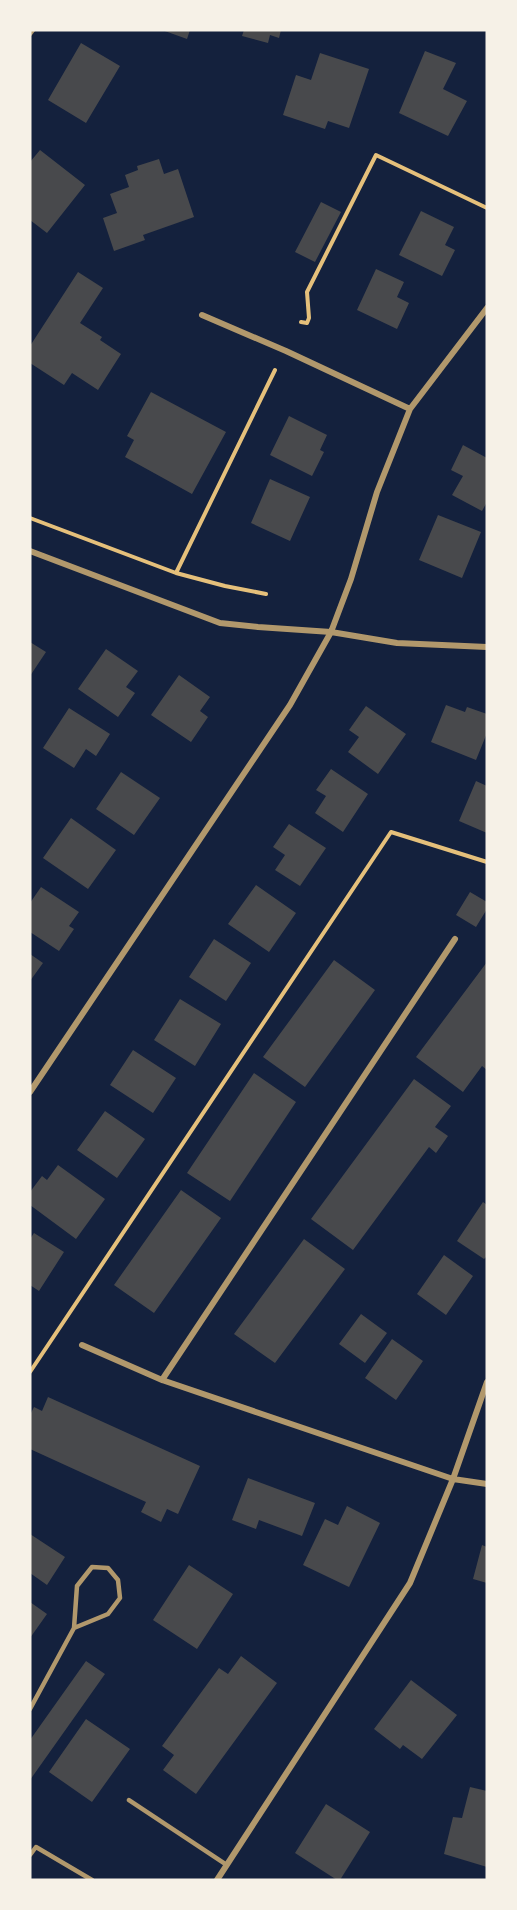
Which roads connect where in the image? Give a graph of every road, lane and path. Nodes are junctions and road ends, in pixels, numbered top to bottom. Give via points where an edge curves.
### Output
1 (33, 30) edge
2 (30, 34) edge
3 (487, 208) edge
4 (487, 308) edge
5 (202, 315) dead end
6 (301, 322) dead end
7 (275, 370) dead end
8 (410, 409) junction
9 (30, 518) edge
10 (30, 551) edge
11 (176, 573) junction
12 (266, 594) dead end
13 (331, 632) junction
14 (487, 647) edge
15 (487, 862) edge
16 (455, 939) dead end
17 (30, 1092) edge
18 (82, 1345) dead end
19 (30, 1372) edge
20 (162, 1380) junction
21 (487, 1382) edge
22 (453, 1479) junction
23 (487, 1484) edge
24 (74, 1628) junction
25 (30, 1709) edge
26 (129, 1800) dead end
27 (30, 1855) edge
28 (227, 1865) junction
29 (92, 1880) edge
30 (217, 1880) edge

1 - 2 lane
3 - 6 path via 376,154 308,292 307,323
4 - 8 street
5 - 8 street
7 - 11 path
8 - 13 street via 377,492
9 - 11 path
10 - 13 street via 220,623
11 - 12 path
13 - 14 street via 397,643
13 - 17 street via 290,705
15 - 19 path via 391,832
16 - 20 street
18 - 20 street
20 - 22 street
21 - 22 street
22 - 23 street
22 - 28 street via 410,1583
24 - 24 lane via 77,1586 93,1567 108,1568 118,1580 120,1598 108,1614
24 - 25 lane
26 - 28 lane
27 - 29 lane via 36,1847
28 - 30 street

